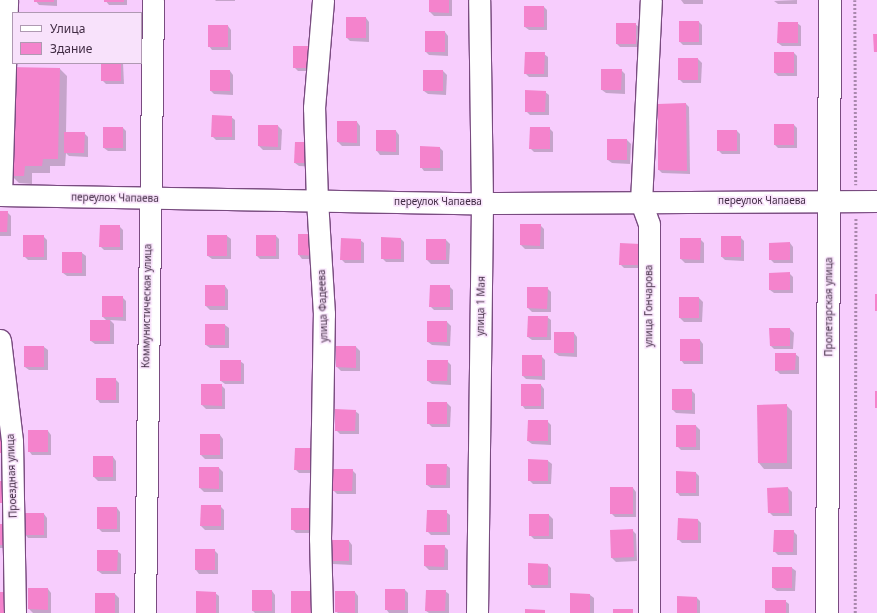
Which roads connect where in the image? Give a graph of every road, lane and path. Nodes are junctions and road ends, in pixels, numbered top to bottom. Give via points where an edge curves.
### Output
1 (7, 0) edge
2 (153, 0) edge
3 (323, 0) edge
4 (478, 0) edge
5 (651, 0) edge
6 (830, 0) edge
7 (855, 0) edge
8 (1, 195) edge
9 (148, 199) junction
10 (856, 200) junction
11 (317, 201) junction
12 (830, 201) junction
13 (877, 201) edge
14 (641, 202) junction
15 (482, 203) junction
16 (0, 340) edge
17 (15, 613) edge
18 (145, 613) edge
19 (322, 613) edge
20 (477, 613) edge
21 (649, 613) edge
22 (827, 613) edge
23 (854, 613) edge

1 - 8 street
2 - 9 street, Коммунистическая улица
3 - 11 street, улица Фадеева via 314,108
4 - 15 street, улица 1 Мая
5 - 14 street, улица Гончарова
6 - 12 main road, Пролетарская улица
7 - 10 path
8 - 9 street, переулок Чапаева
9 - 11 street, переулок Чапаева
9 - 18 street, Коммунистическая улица
10 - 12 street, переулок Чапаева
10 - 13 street, переулок Чапаева
10 - 23 path
11 - 15 street, переулок Чапаева
11 - 19 street, улица Фадеева via 324,314 320,539
12 - 14 street, переулок Чапаева
12 - 22 main road, Пролетарская улица
14 - 15 street, переулок Чапаева
14 - 21 street, улица Гончарова via 649,224
15 - 20 street, улица 1 Мая
16 - 17 street, Проездная улица via 12,441

